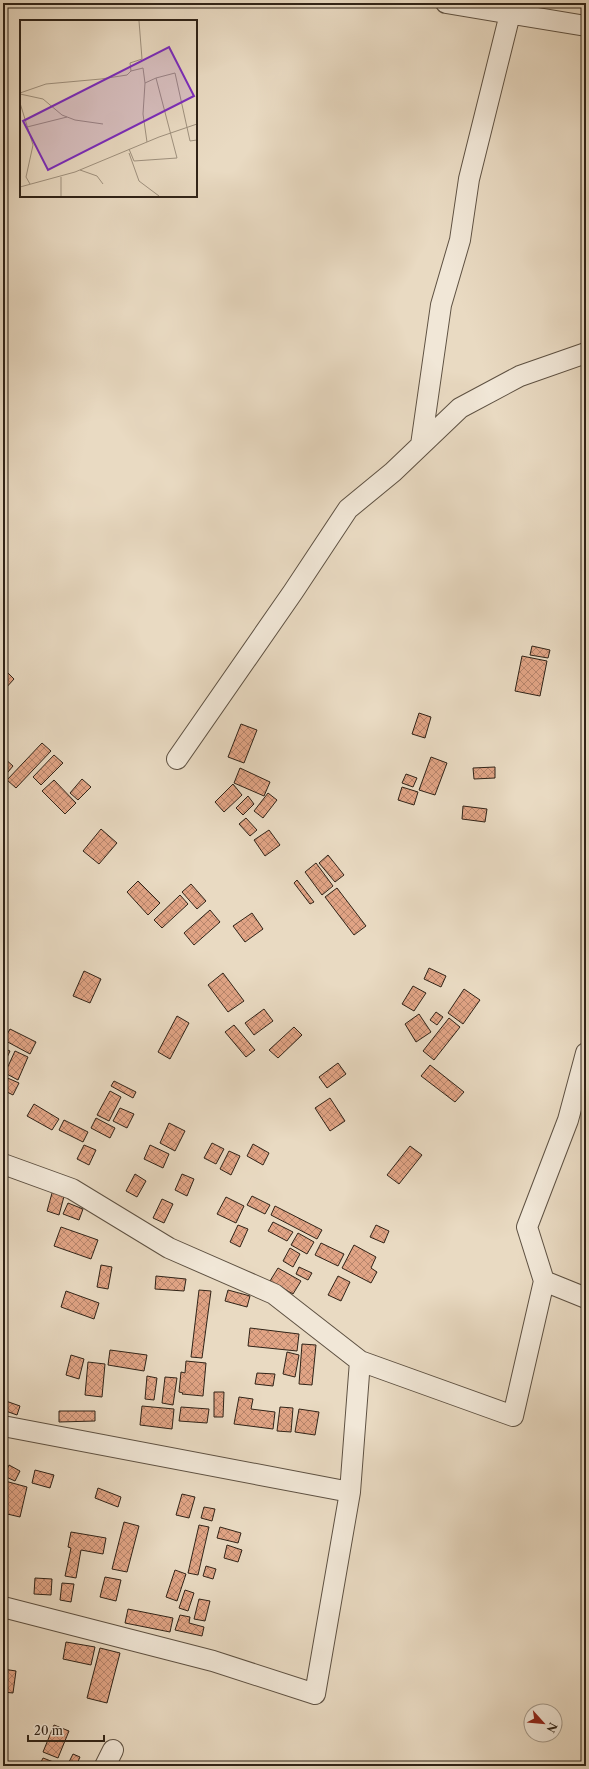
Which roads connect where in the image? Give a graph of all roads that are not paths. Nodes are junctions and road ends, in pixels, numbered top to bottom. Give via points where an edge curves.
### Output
1 (446, 3) edge
2 (510, 14) junction
3 (586, 26) edge
4 (586, 353) edge
5 (421, 445) junction
6 (177, 759) dead end
7 (586, 1053) edge
8 (3, 1164) edge
9 (544, 1281) junction
10 (586, 1298) edge
11 (360, 1361) junction
12 (3, 1426) edge
13 (350, 1492) junction
14 (3, 1607) edge

1 - 2 street
2 - 3 street
2 - 5 street via 469,179 460,240 441,305
4 - 5 street via 520,376 460,408
5 - 6 street via 348,509
7 - 9 street via 568,1120 526,1227
8 - 11 street via 72,1189 169,1248 274,1294
9 - 10 street
9 - 11 street via 513,1416
11 - 13 street
12 - 13 street
13 - 14 street via 316,1694 213,1661

